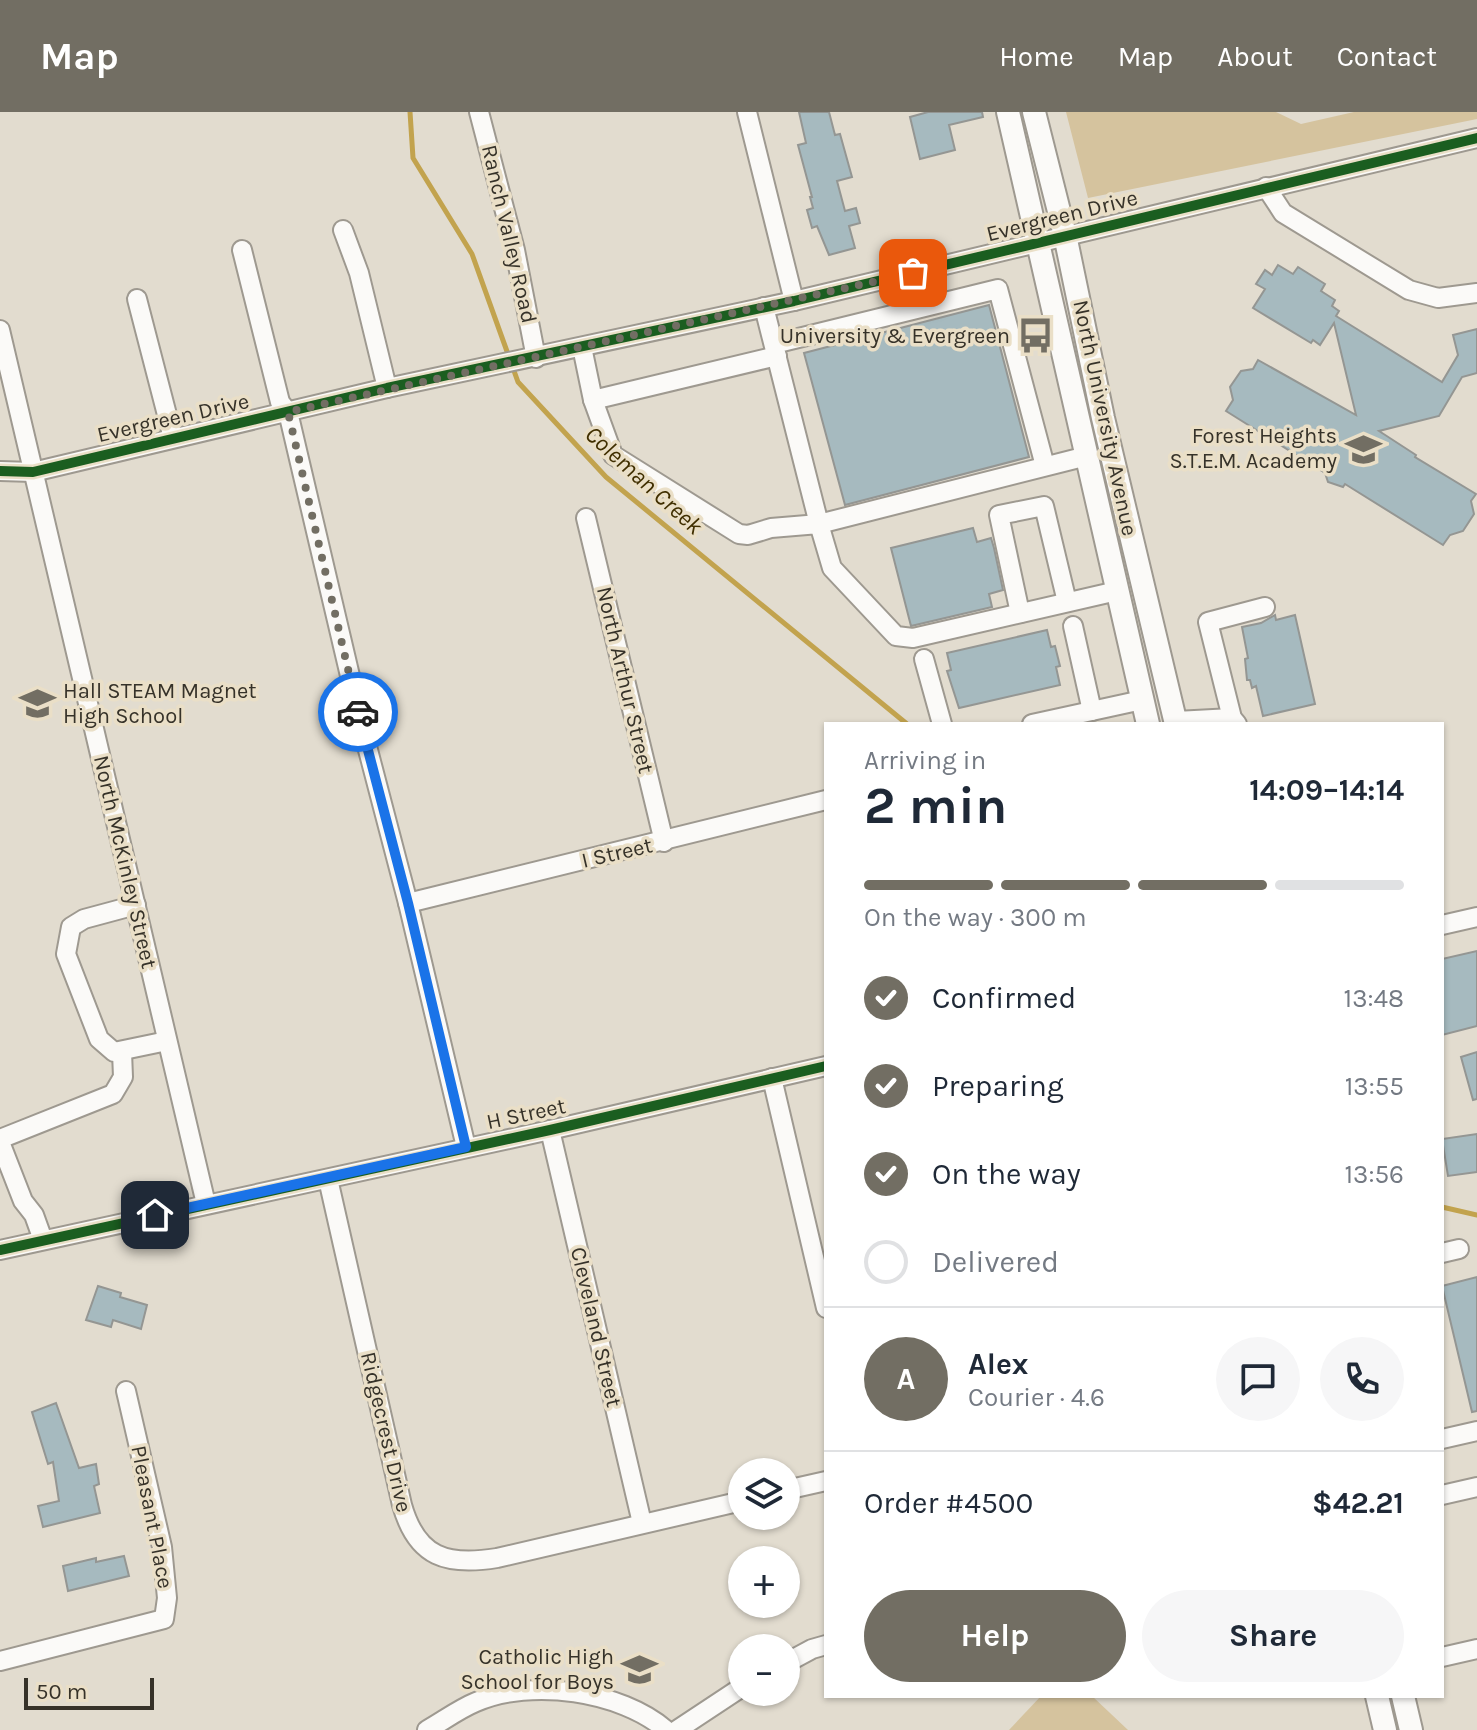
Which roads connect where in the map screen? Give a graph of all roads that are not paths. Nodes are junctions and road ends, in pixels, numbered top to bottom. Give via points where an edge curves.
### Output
1 (479, 112) edge
2 (747, 112) edge
3 (1008, 112) edge
4 (1034, 112) edge
5 (1477, 138) edge
6 (1266, 187) junction
7 (343, 230) dead end
8 (1065, 235) junction
9 (1038, 243) junction
10 (242, 250) dead end
11 (1477, 293) edge
12 (137, 299) dead end
13 (794, 301) junction
14 (764, 307) junction
15 (0, 330) edge
16 (582, 347) junction
17 (775, 350) junction
18 (520, 361) junction
19 (387, 388) junction
20 (593, 400) junction
21 (288, 412) junction
22 (173, 438) junction
23 (1087, 456) junction
24 (1045, 466) junction
25 (0, 471) edge
26 (33, 472) junction
27 (586, 518) dead end
28 (819, 524) junction
29 (1117, 591) junction
30 (1067, 602) junction
31 (1265, 607) dead end
32 (1020, 613) junction
33 (1073, 626) dead end
34 (924, 659) dead end
35 (1142, 700) junction
36 (1092, 711) junction
37 (1234, 721) edge
38 (941, 722) edge
39 (1041, 722) edge
40 (1148, 722) edge
41 (1176, 722) edge
42 (1205, 722) edge
43 (824, 801) edge
44 (664, 842) junction
45 (408, 903) junction
46 (136, 905) junction
47 (1477, 917) edge
48 (1444, 925) edge
49 (167, 1041) junction
50 (122, 1052) junction
51 (824, 1066) edge
52 (772, 1078) junction
53 (550, 1130) junction
54 (0, 1140) edge
55 (466, 1147) junction
56 (328, 1179) junction
57 (206, 1204) junction
58 (43, 1240) junction
59 (0, 1250) edge
60 (824, 1299) edge
61 (126, 1391) dead end
62 (1477, 1431) edge
63 (1444, 1439) edge
64 (824, 1481) edge
65 (800, 1487) edge
66 (1477, 1487) edge
67 (1444, 1495) edge
68 (728, 1504) edge
69 (642, 1523) junction
70 (824, 1646) edge
71 (1477, 1649) edge
72 (800, 1655) edge
73 (1444, 1657) edge
74 (0, 1661) edge
75 (728, 1696) edge
76 (1377, 1698) edge
77 (1403, 1698) edge
78 (427, 1730) edge
79 (666, 1730) edge
80 (677, 1730) edge
81 (1385, 1730) edge
82 (1411, 1730) edge

1 - 18 street, Ranch Valley Road via 515,250
2 - 13 street
3 - 9 main road, North University Avenue
4 - 8 main road, North University Avenue
5 - 6 street, Evergreen Drive
6 - 8 street, Evergreen Drive
6 - 11 street via 1283,213 1409,290 1438,298
7 - 19 street
8 - 9 street, Evergreen Drive
8 - 41 main road, North University Avenue
9 - 13 street, Evergreen Drive
9 - 23 main road, North University Avenue
10 - 21 street via 280,402
12 - 22 street
13 - 14 street, Evergreen Drive
14 - 16 street, Evergreen Drive
14 - 17 street
15 - 26 street, North McKinley Street
16 - 18 street, Evergreen Drive
16 - 20 street
17 - 20 street
17 - 24 street via 998,289
17 - 28 street
18 - 19 street, Evergreen Drive
19 - 21 street, Evergreen Drive
20 - 28 street via 613,455 739,534
21 - 22 street, Evergreen Drive
21 - 45 street
22 - 26 street, Evergreen Drive
23 - 24 street
23 - 29 main road, North University Avenue
24 - 28 street
25 - 26 street, Evergreen Drive
26 - 46 street, North McKinley Street
27 - 44 street, North Arthur Street
28 - 32 street via 832,568 896,636 913,638
29 - 30 street
29 - 35 main road, North University Avenue
30 - 32 street
30 - 32 street via 1044,506 999,515
31 - 37 street via 1208,622
33 - 36 street
34 - 38 street
35 - 36 street
35 - 40 main road, North University Avenue
36 - 39 street
37 - 42 street
43 - 44 street, I Street
44 - 45 street, I Street
45 - 55 street
46 - 49 street, North McKinley Street
46 - 50 street via 84,919 71,927 67,941 66,954 99,1039
47 - 48 street
49 - 50 street
49 - 57 street, North McKinley Street
50 - 54 street via 123,1077 113,1094
51 - 52 street, H Street
52 - 53 street, H Street
52 - 60 street
53 - 55 street, H Street
53 - 69 street, Cleveland Street
54 - 58 street
55 - 56 street, H Street
56 - 57 street, H Street
56 - 69 street, Ridgecrest Drive via 402,1505 421,1544 446,1560 476,1562
57 - 58 street, H Street
58 - 59 street, H Street
61 - 74 street, Pleasant Place via 162,1547 164,1619
62 - 63 street
64 - 65 street
66 - 67 street
68 - 69 street, Ridgecrest Drive
70 - 72 street
71 - 73 street
75 - 80 street
76 - 81 main road
77 - 82 main road
78 - 79 street via 477,1701 528,1689 605,1697

